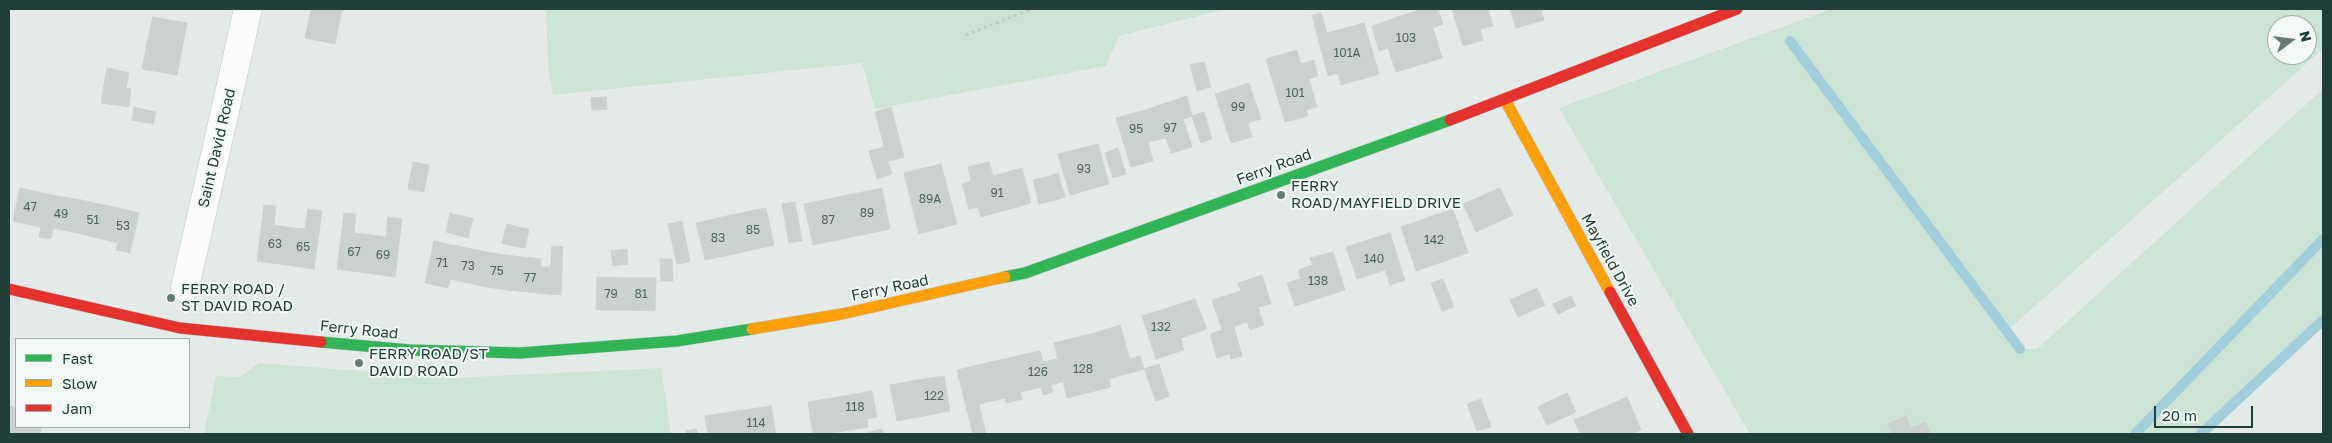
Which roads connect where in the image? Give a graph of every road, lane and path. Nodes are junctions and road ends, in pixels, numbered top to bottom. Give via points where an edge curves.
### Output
1 (248, 9) edge
2 (1032, 9) edge
3 (1737, 9) edge
4 (966, 35) dead end
5 (1505, 100) junction
6 (185, 288) dead end
7 (9, 289) edge
8 (1688, 434) edge

1 - 6 street, Saint David Road
2 - 4 path
3 - 5 street, Ferry Road
5 - 7 street, Ferry Road via 1025,273 842,314 677,341 520,354 410,350 180,328
5 - 8 street, Mayfield Drive

